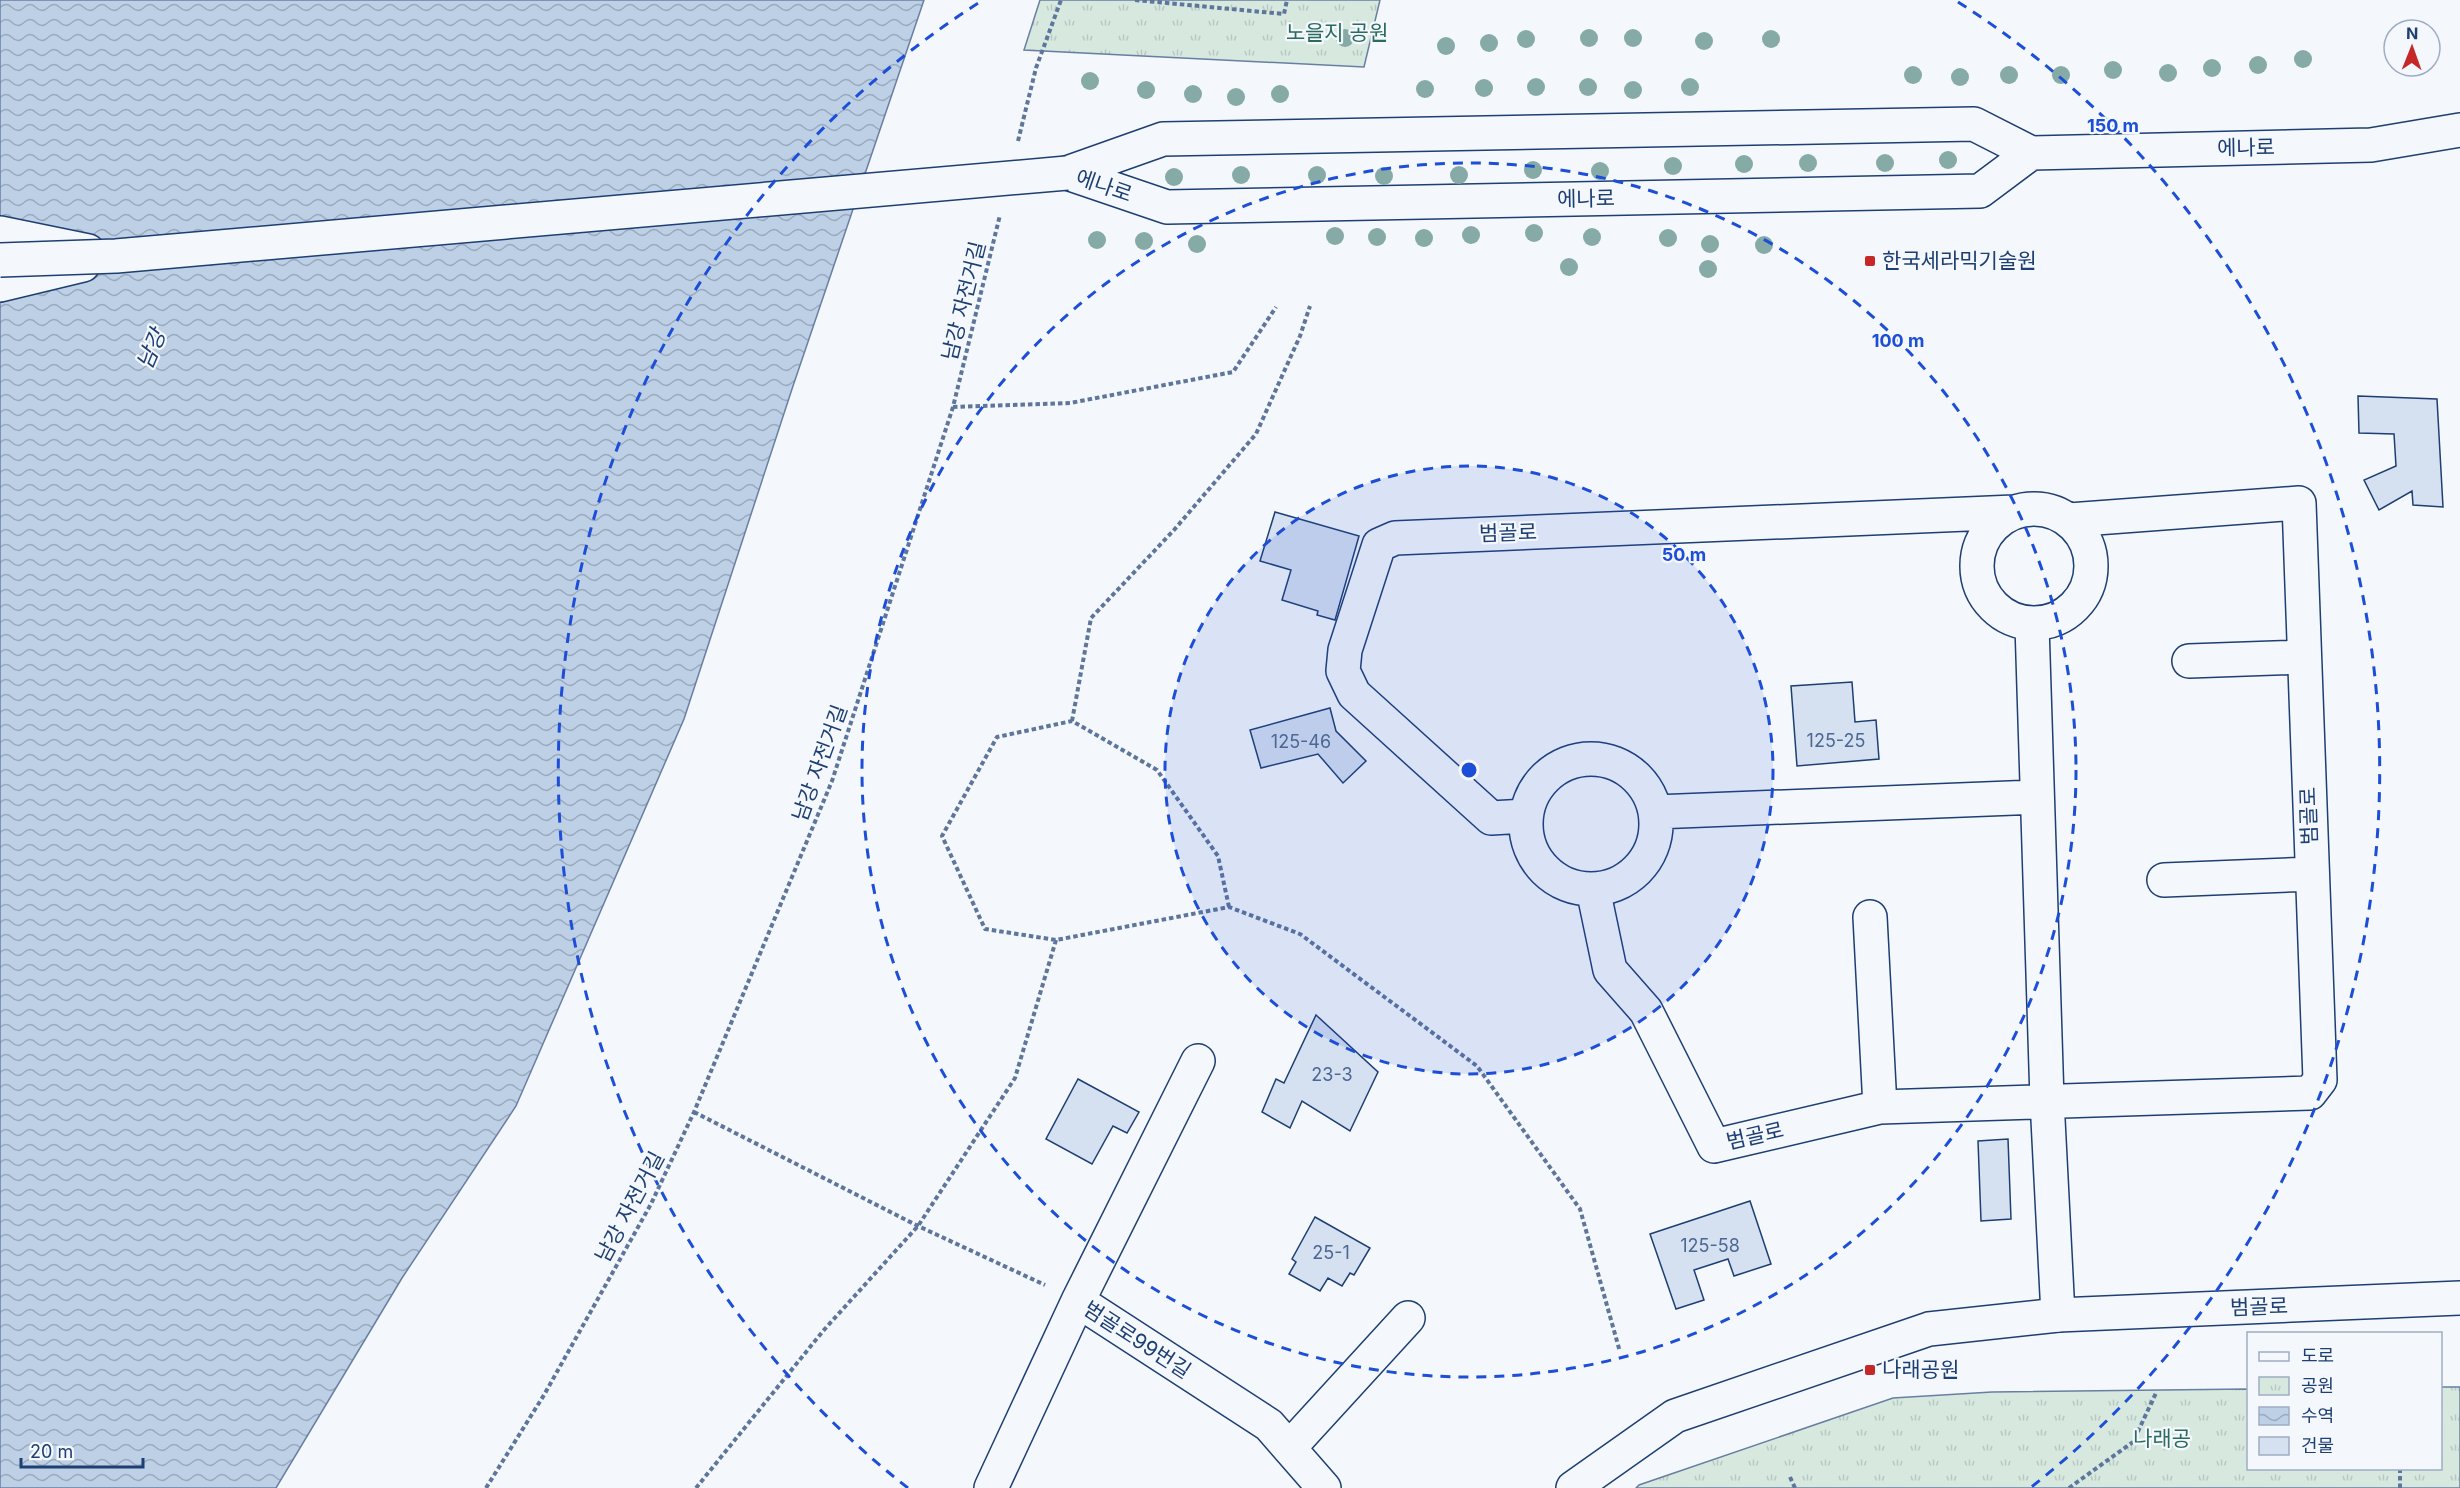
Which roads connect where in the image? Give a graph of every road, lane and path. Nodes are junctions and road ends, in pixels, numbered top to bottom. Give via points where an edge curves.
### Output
1 (1061, 0) edge
2 (1135, 0) edge
3 (1287, 0) edge
4 (2460, 130) edge
5 (1017, 147) dead end
6 (2031, 153) junction
7 (1067, 173) junction
8 (1003, 204) dead end
9 (0, 233) edge
10 (116, 256) junction
11 (0, 260) edge
12 (0, 285) edge
13 (1310, 306) dead end
14 (1276, 307) dead end
15 (953, 407) junction
16 (2014, 512) junction
17 (2069, 520) junction
18 (2032, 626) junction
19 (2303, 657) junction
20 (2189, 661) dead end
21 (1072, 721) junction
22 (2037, 797) junction
23 (1655, 812) junction
24 (1526, 816) junction
25 (2312, 874) junction
26 (2164, 880) dead end
27 (1593, 889) junction
28 (1229, 907) junction
29 (1870, 917) dead end
30 (1056, 940) junction
31 (1198, 1061) dead end
32 (2047, 1100) junction
33 (1880, 1107) junction
34 (694, 1112) junction
35 (918, 1226) junction
36 (2460, 1298) edge
37 (1078, 1301) junction
38 (2058, 1315) junction
39 (1408, 1318) dead end
40 (1620, 1352) dead end
41 (2156, 1393) dead end
42 (1289, 1448) junction
43 (2400, 1470) edge
44 (1790, 1477) dead end
45 (486, 1488) edge
46 (696, 1488) edge
47 (991, 1488) edge
48 (1324, 1488) edge
49 (1573, 1488) edge
50 (1795, 1488) edge
51 (2069, 1488) edge
52 (2400, 1488) edge

1 - 5 path via 1036,68
2 - 3 path via 1284,14
4 - 6 street, 에나로 via 2371,145
6 - 7 street, 에나로 via 1974,124 1163,139
6 - 7 street, 에나로 via 1980,191 1956,192 1167,207
7 - 10 street, bridge
8 - 15 path, 남강 자전거길
9 - 10 street, bridge
10 - 11 street, bridge
10 - 12 street, bridge
13 - 21 path via 1256,434 1174,530 1091,618
14 - 15 path via 1233,372 1070,402
15 - 34 path, 남강 자전거길 via 832,781
16 - 17 street, 범골로 via 2033,508 2052,511
16 - 18 street via 1997,521 1985,536 1978,553 1977,572 1981,590 1992,606 2007,618
16 - 24 street, 범골로 via 1395,538 1379,545 1345,650 1343,671 1354,694 1491,818
17 - 18 street via 2090,551 2088,589 2063,617
17 - 19 street, 범골로 via 2299,503
18 - 22 street
19 - 20 street
19 - 25 street, 범골로
21 - 28 path via 1157,770 1218,856
21 - 30 path via 997,737 942,836 985,929
22 - 23 street
22 - 32 street
23 - 24 street via 1636,776 1599,759 1578,760 1543,779 1531,797
23 - 27 street via 1656,834 1635,873 1615,884
24 - 27 street via 1527,838 1536,859 1551,875 1571,886
25 - 26 street
25 - 32 street, 범골로 via 2320,1080 2310,1093
27 - 33 street, 범골로 via 1610,970 1646,1011 1714,1146
28 - 30 path
28 - 40 path via 1300,934 1477,1066 1580,1209
29 - 33 street
30 - 35 path via 1015,1078
31 - 37 street
32 - 33 street, 범골로
32 - 38 street
34 - 35 path
34 - 45 path, 남강 자전거길 via 651,1204 544,1395
35 - 37 path
35 - 46 path via 823,1331
36 - 38 street, 범골로
37 - 42 street, 범골로99번길 via 1269,1425
37 - 47 street, 범골로99번길
38 - 49 street, 범골로 via 1929,1329 1675,1416
39 - 42 street
41 - 51 path via 2133,1442
42 - 48 street, 범골로99번길
43 - 52 path
44 - 50 path

